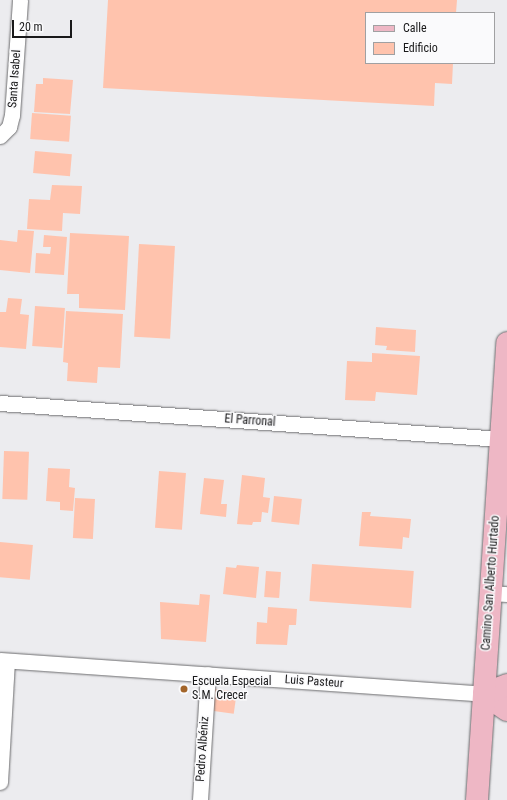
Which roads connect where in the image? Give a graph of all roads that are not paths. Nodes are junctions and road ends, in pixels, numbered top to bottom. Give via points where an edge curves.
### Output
1 (20, 0) edge
2 (2, 134) edge
3 (507, 343) edge
4 (0, 403) edge
5 (501, 439) junction
6 (499, 593) edge
7 (4, 660) edge
8 (208, 674) junction
9 (507, 685) edge
10 (484, 694) junction
11 (507, 710) edge
12 (0, 782) edge
13 (200, 800) edge
14 (477, 800) edge

1 - 2 street, Santa Isabel via 12,116
3 - 5 main road, Camino San Alberto Hurtado
4 - 5 street, El Parronal
5 - 6 main road, Camino San Alberto Hurtado
6 - 10 main road, Camino San Alberto Hurtado
7 - 8 street, Luis Pasteur
7 - 12 street
8 - 10 street, Luis Pasteur
8 - 13 street, Pedro Albéniz
9 - 10 main road
10 - 11 main road
10 - 14 main road, Camino San Alberto Hurtado

